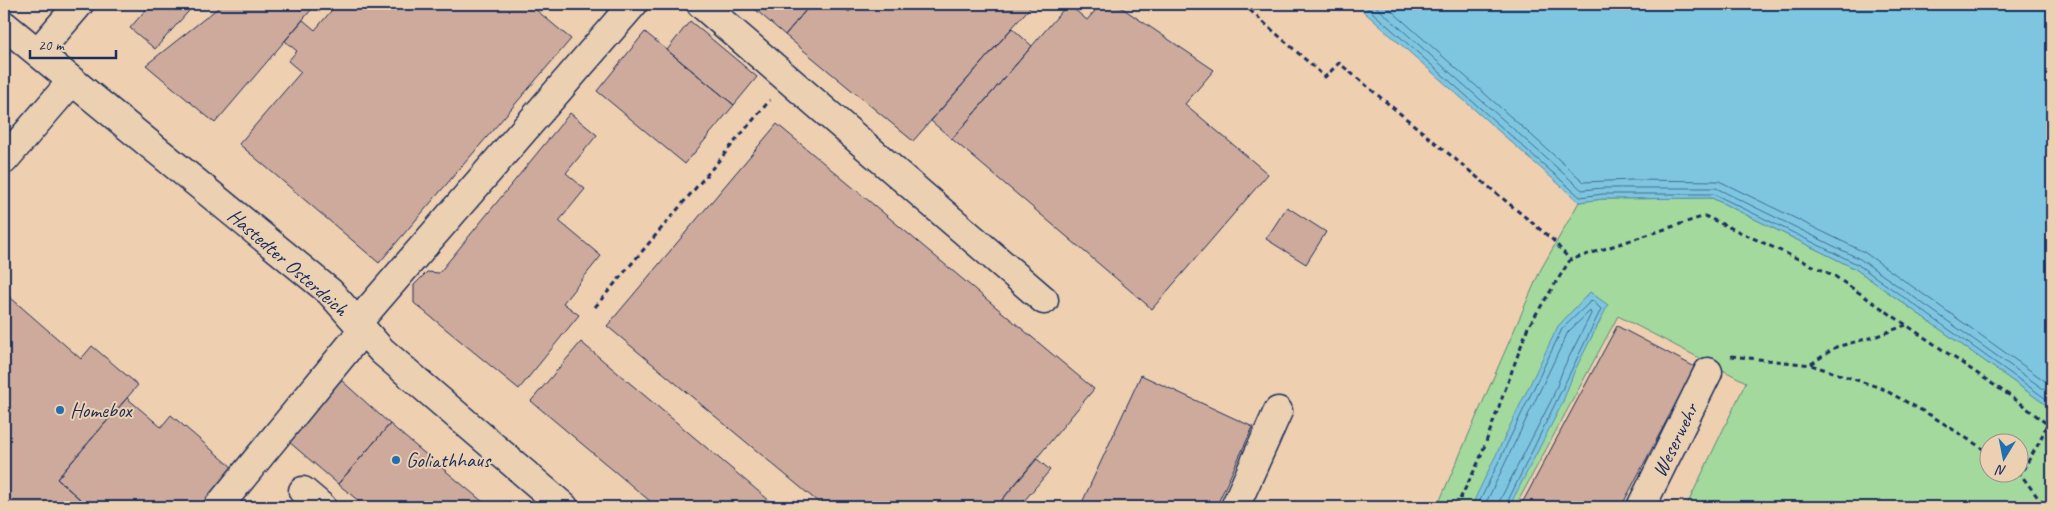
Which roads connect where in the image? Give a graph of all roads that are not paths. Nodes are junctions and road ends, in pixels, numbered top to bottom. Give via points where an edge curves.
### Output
1 (79, 4) edge
2 (633, 4) edge
3 (701, 4) edge
4 (4, 25) edge
5 (38, 52) junction
6 (72, 81) junction
7 (4, 160) edge
8 (1044, 300) dead end
9 (360, 326) junction
10 (1708, 372) road end
11 (1278, 411) dead end
12 (218, 507) edge
13 (564, 507) edge
14 (1235, 507) edge
15 (1641, 507) edge

1 - 5 street
2 - 9 street
3 - 8 street
4 - 5 street, Hastedter Osterdeich
5 - 6 street, Hastedter Osterdeich
6 - 7 street
6 - 9 street, Hastedter Osterdeich via 330,292
9 - 12 street
9 - 13 street, Hastedter Osterdeich via 382,351
10 - 15 street, Weserwehr
11 - 14 street

